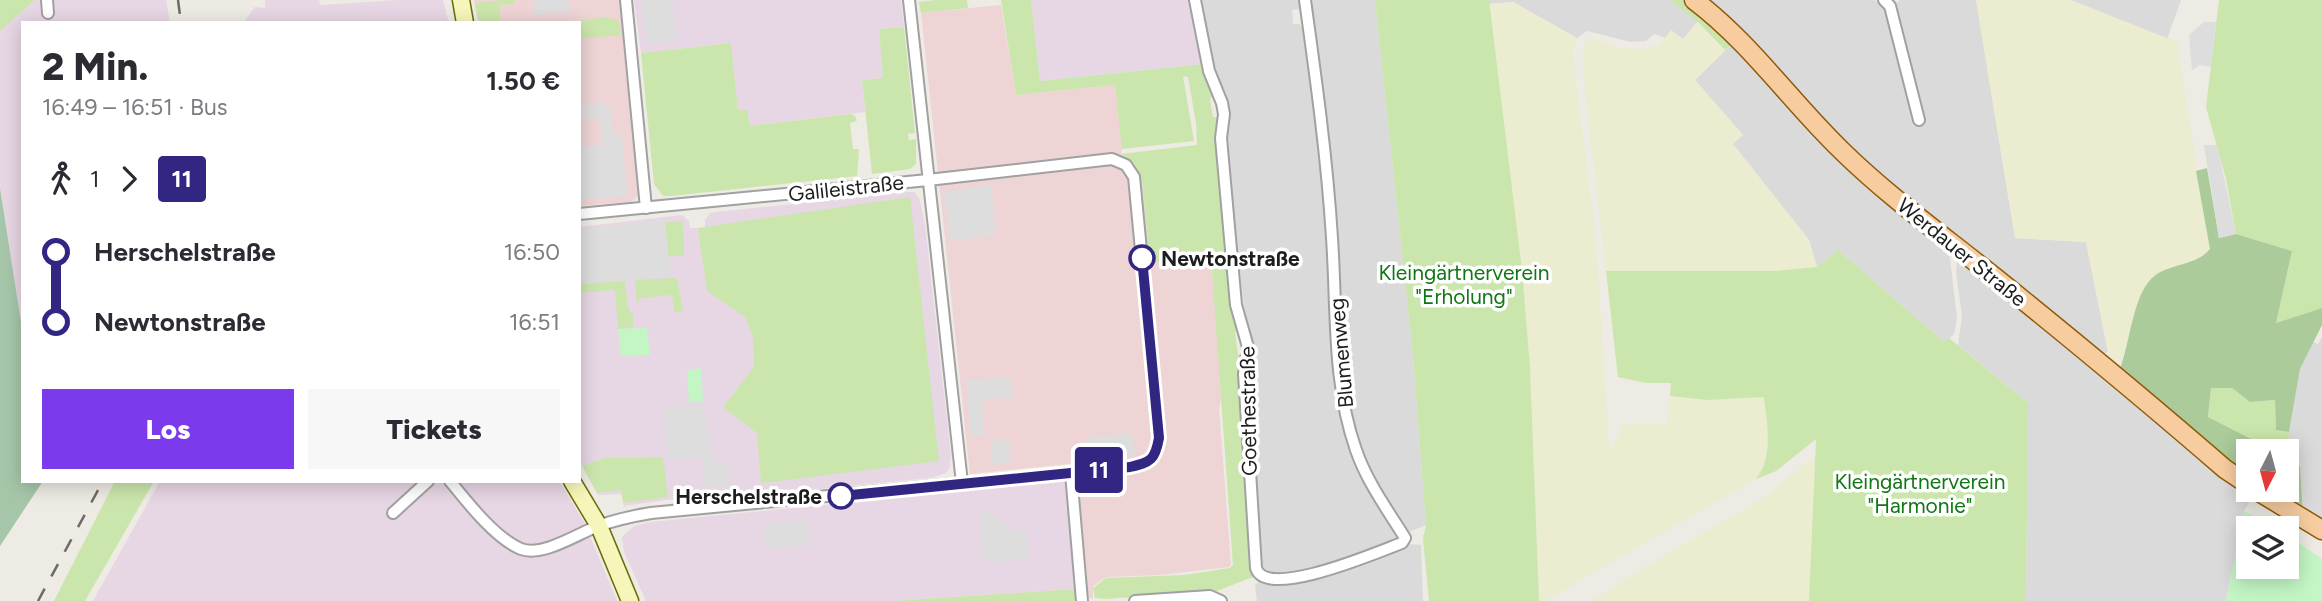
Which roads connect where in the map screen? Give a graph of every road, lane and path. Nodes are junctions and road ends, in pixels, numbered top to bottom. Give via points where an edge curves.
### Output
1 (47, 0) edge
2 (461, 0) edge
3 (626, 0) edge
4 (909, 0) edge
5 (1195, 0) edge
6 (1306, 0) edge
7 (1694, 0) edge
8 (1889, 2) edge
9 (48, 13) dead end
10 (465, 21) edge
11 (1919, 120) dead end
12 (928, 180) junction
13 (646, 208) junction
14 (581, 214) edge
15 (1071, 473) junction
16 (2236, 476) edge
17 (426, 483) edge
18 (452, 483) edge
19 (573, 483) edge
20 (962, 483) junction
21 (2276, 502) edge
22 (393, 513) dead end
23 (599, 526) junction
24 (2322, 530) edge
25 (1259, 576) joint
26 (630, 601) edge
27 (1082, 601) edge
28 (1135, 601) edge
29 (1221, 601) edge

1 - 9 street
2 - 10 street
3 - 13 street
4 - 12 street
5 - 25 street, Goethestraße via 1209,71 1224,114 1221,138 1236,305 1248,347 1244,387
6 - 25 street, Blumenweg via 1326,158 1339,373 1347,422 1373,488 1405,538 1364,558 1304,576 1283,580
7 - 16 main road, Werdauer Straße via 1756,57 1841,151
8 - 11 street
12 - 13 street, Galileistraße
12 - 15 street, Galileistraße via 1112,159 1126,165 1134,177 1159,438 1156,454 1149,463
12 - 20 street
13 - 14 street, Galileistraße
15 - 20 street
15 - 27 street
17 - 22 street
18 - 23 street via 490,525 520,548 542,550
19 - 23 street
20 - 23 street via 651,513
21 - 24 main road
23 - 26 street
28 - 29 street via 1210,596

